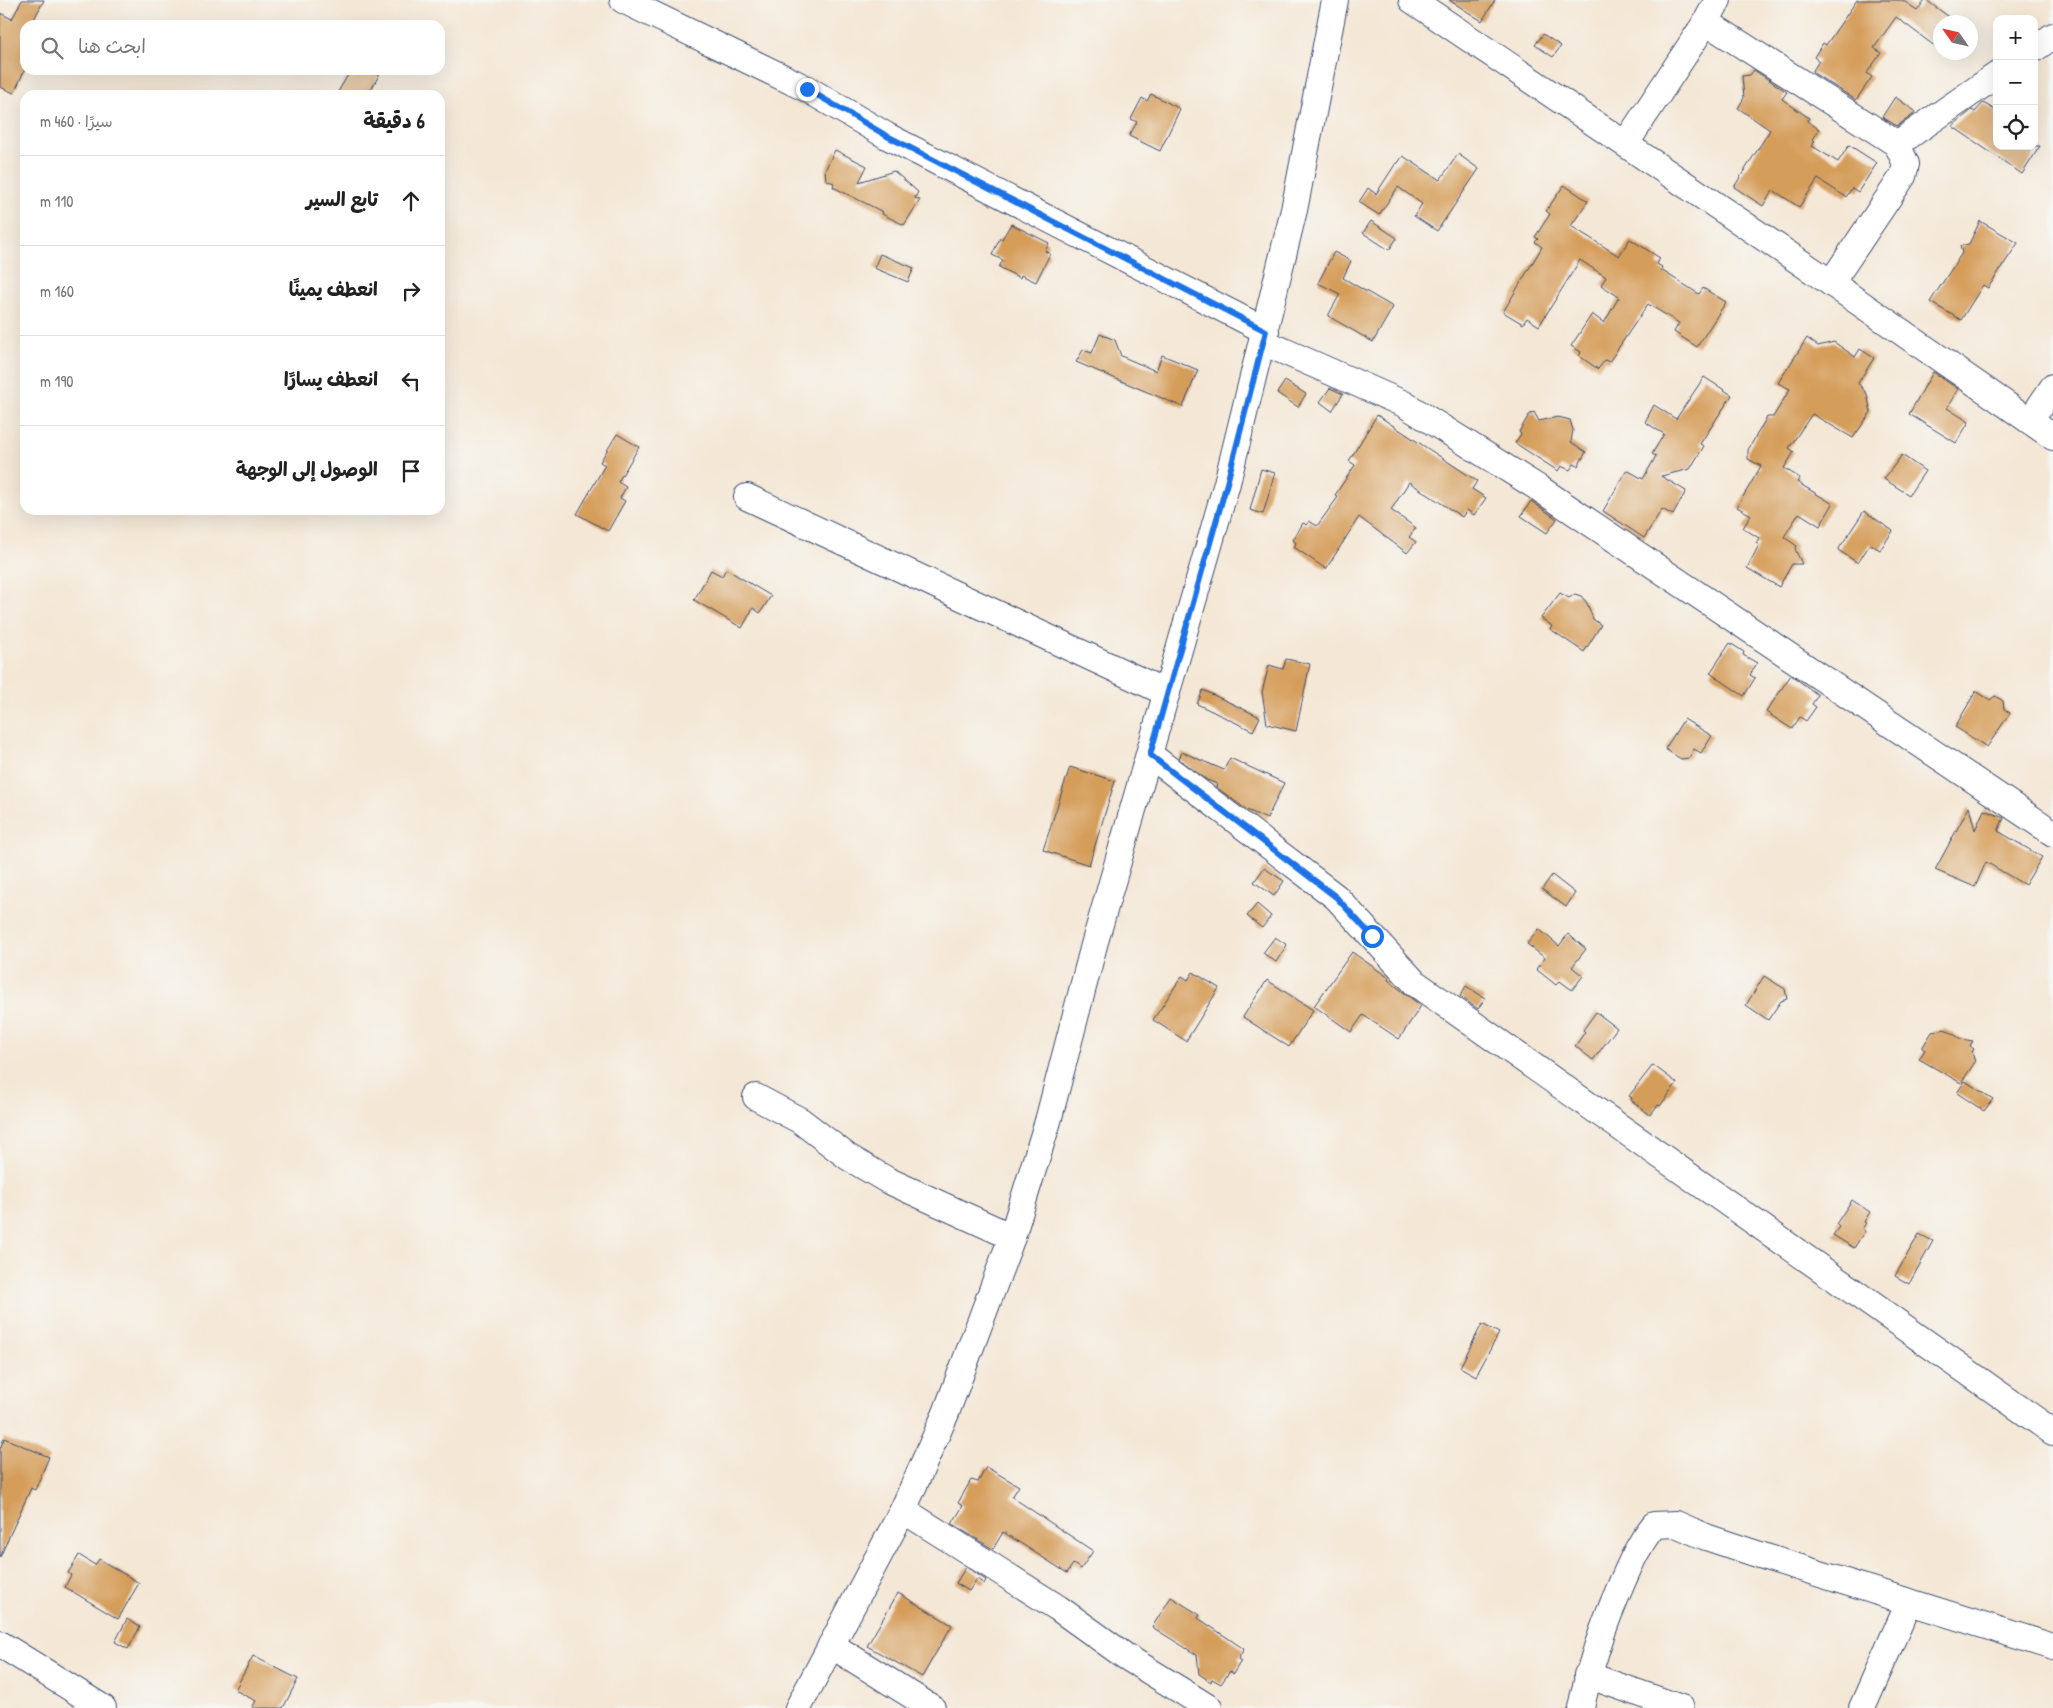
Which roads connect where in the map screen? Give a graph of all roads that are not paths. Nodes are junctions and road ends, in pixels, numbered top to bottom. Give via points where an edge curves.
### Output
1 (624, 0) edge
2 (1335, 0) edge
3 (1412, 0) edge
4 (1712, 11) edge
5 (2053, 36) edge
6 (2038, 46) edge
7 (1993, 78) edge
8 (1626, 143) junction
9 (1897, 144) junction
10 (1831, 283) junction
11 (1264, 336) junction
12 (2053, 387) edge
13 (2030, 421) junction
14 (2053, 437) edge
15 (747, 498) dead end
16 (1167, 693) junction
17 (1150, 755) junction
18 (2053, 833) edge
19 (756, 1097) dead end
20 (1012, 1237) junction
21 (2053, 1432) edge
22 (903, 1510) junction
23 (1909, 1602) junction
24 (0, 1644) edge
25 (831, 1645) junction
26 (2053, 1647) edge
27 (1587, 1675) junction
28 (103, 1708) edge
29 (798, 1708) edge
30 (932, 1708) edge
31 (1209, 1708) edge
32 (1581, 1708) edge
33 (1681, 1708) edge
34 (1862, 1708) edge

1 - 11 street via 807,89 887,136
2 - 11 street via 1294,210
3 - 8 street
4 - 8 street
4 - 9 street
5 - 6 street
7 - 9 street
8 - 10 street
9 - 10 street via 1906,164 1902,176
10 - 13 street
11 - 16 street via 1227,483
11 - 18 street via 1404,404 1540,489
12 - 13 street
13 - 14 street
15 - 16 street
16 - 17 street
17 - 20 street via 1094,945 1048,1121
17 - 21 street via 1336,897 1415,983
19 - 20 street via 801,1121 848,1157 887,1180
20 - 22 street via 946,1413
22 - 25 street
22 - 31 street
23 - 26 street
23 - 27 street via 1676,1524 1654,1524 1639,1544 1602,1628
23 - 34 street
24 - 28 street
25 - 29 street
25 - 30 street
27 - 32 street
27 - 33 street

